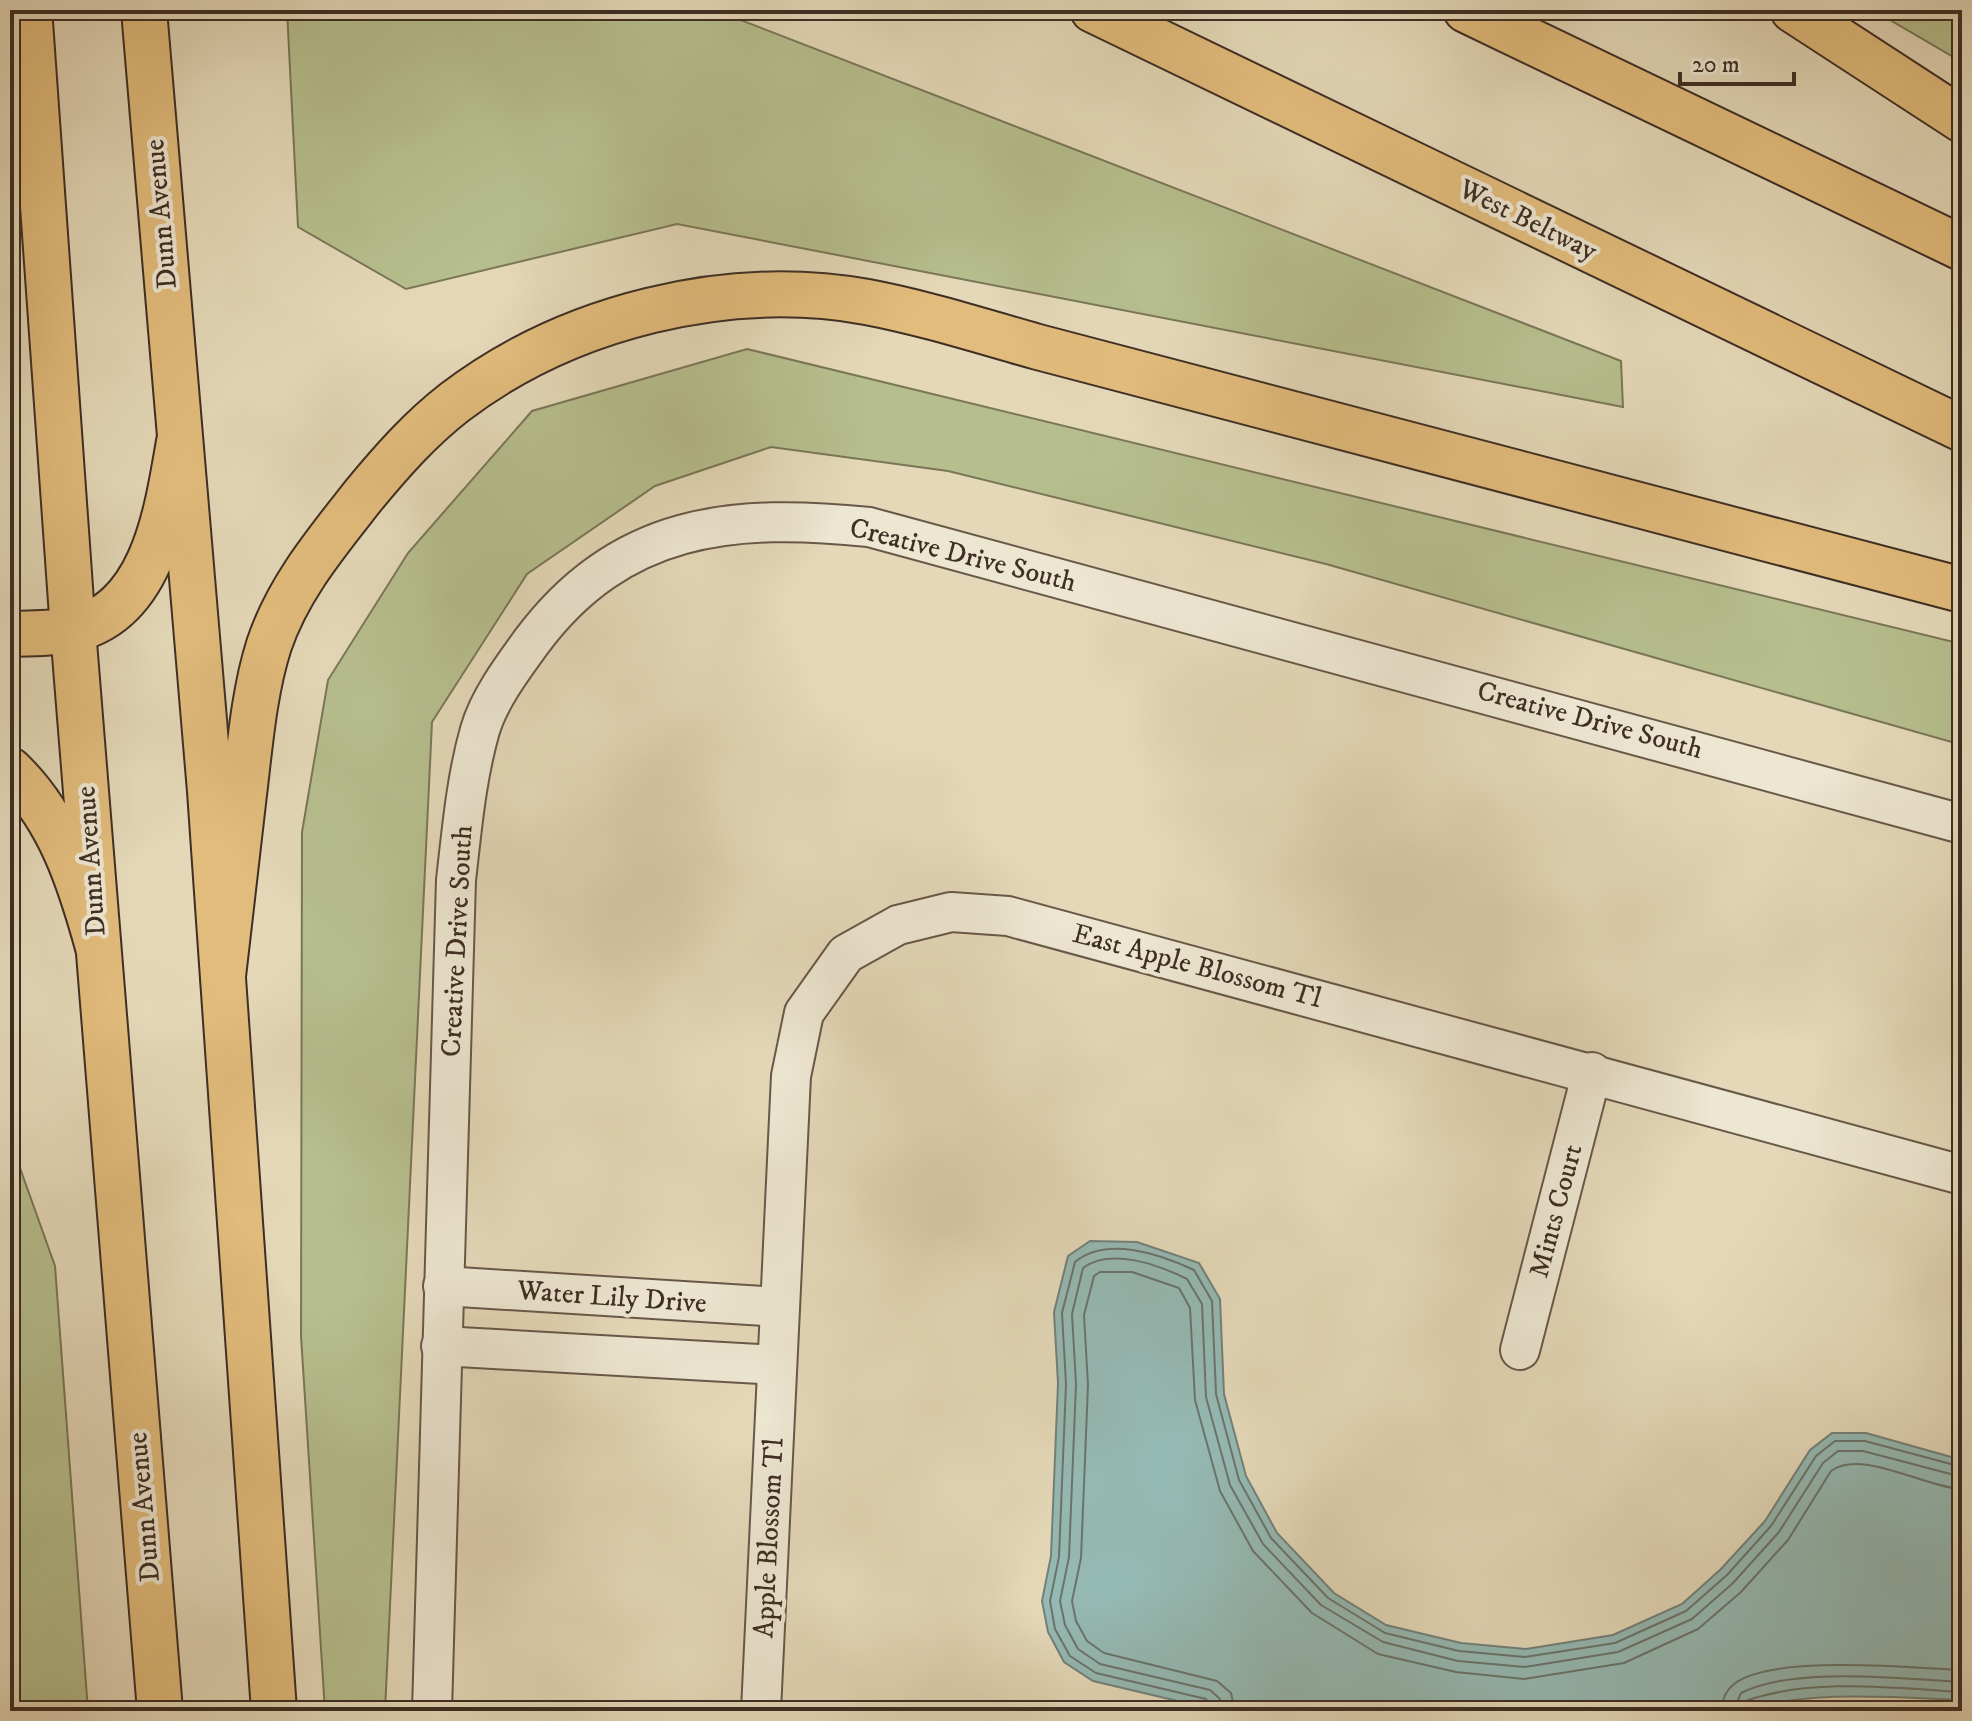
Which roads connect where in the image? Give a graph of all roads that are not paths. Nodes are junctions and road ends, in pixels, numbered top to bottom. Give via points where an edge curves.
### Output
1 (20, 10) edge
2 (29, 10) edge
3 (144, 10) edge
4 (1093, 10) edge
5 (1466, 10) edge
6 (1793, 10) edge
7 (10, 101) edge
8 (1962, 120) edge
9 (1962, 248) edge
10 (1962, 429) edge
11 (179, 442) junction
12 (1962, 590) edge
13 (73, 630) junction
14 (10, 634) edge
15 (10, 770) edge
16 (1962, 824) edge
17 (98, 947) junction
18 (223, 976) junction
19 (1592, 1072) junction
20 (1962, 1175) edge
21 (443, 1286) junction
22 (780, 1307) junction
23 (441, 1346) junction
24 (1520, 1350) dead end
25 (777, 1365) junction
26 (160, 1711) edge
27 (274, 1711) edge
28 (432, 1711) edge
29 (761, 1711) edge

1 - 7 main road
2 - 13 main road, Dunn Avenue
3 - 11 main road, Dunn Avenue
4 - 10 main road, West Beltway
5 - 9 main road
6 - 8 main road
11 - 13 main road via 166,519 147,565 109,614
11 - 18 main road, Dunn Avenue
12 - 18 main road via 865,302 781,295 677,304 585,330 509,367 455,402 397,454 310,562 266,659 251,733
13 - 14 main road
13 - 17 main road, Dunn Avenue
15 - 17 main road via 51,821 78,875
16 - 21 street, Creative Drive South via 869,527 806,520 758,522 712,525 658,540 602,569 555,610 514,665 481,726 466,787 456,880
17 - 26 main road, Dunn Avenue
18 - 27 main road, Dunn Avenue
19 - 20 street, East Apple Blossom Tl
19 - 22 street, East Apple Blossom Tl via 1008,916 951,912 898,925 846,954 804,1013 791,1076
19 - 24 street, Mints Court
21 - 22 street, Water Lily Drive
21 - 23 street, Creative Drive South
22 - 25 street, East Apple Blossom Tl
23 - 25 street, Water Lily Drive
23 - 28 street, Creative Drive South
25 - 29 street, Apple Blossom Tl

